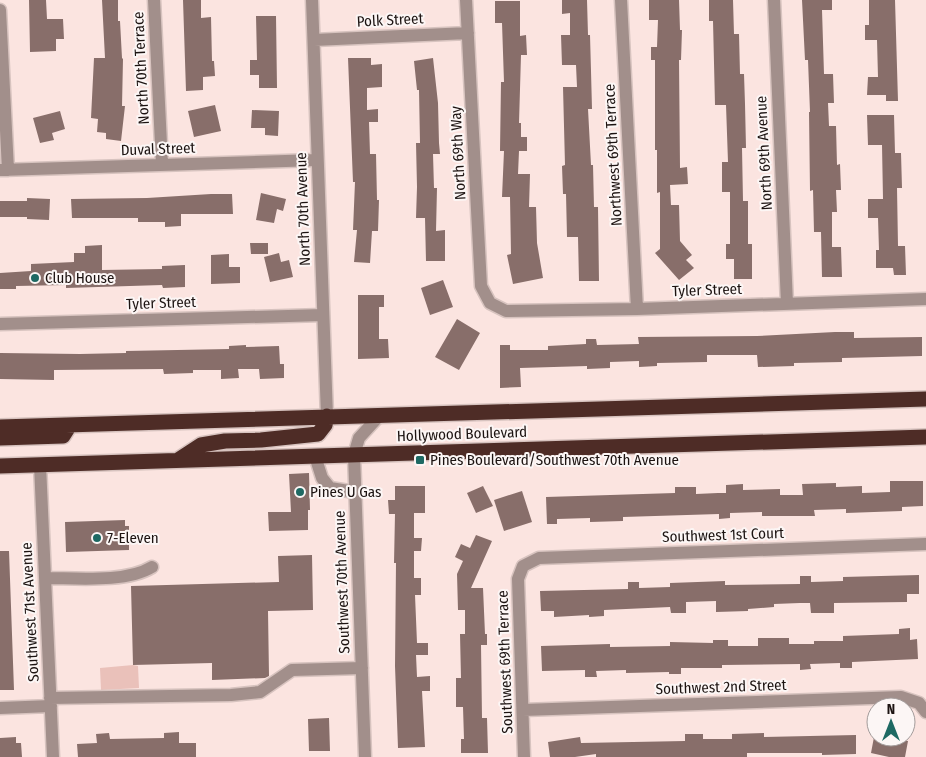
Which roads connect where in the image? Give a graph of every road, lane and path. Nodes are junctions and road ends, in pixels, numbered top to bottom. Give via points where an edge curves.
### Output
1 (154, 0) edge
2 (312, 0) edge
3 (466, 0) edge
4 (621, 0) edge
5 (774, 0) edge
6 (0, 10) edge
7 (468, 33) junction
8 (314, 40) junction
9 (318, 160) junction
10 (162, 165) junction
11 (4, 170) edge
12 (926, 299) edge
13 (490, 303) joint
14 (787, 304) junction
15 (637, 309) junction
16 (323, 315) junction
17 (0, 324) edge
18 (926, 399) edge
19 (380, 415) junction
20 (327, 416) junction
21 (70, 425) junction
22 (0, 427) edge
23 (926, 437) edge
24 (0, 438) edge
25 (354, 455) junction
26 (315, 456) junction
27 (176, 461) junction
28 (40, 465) junction
29 (0, 466) edge
30 (355, 492) junction
31 (926, 544) edge
32 (523, 566) joint
33 (152, 568) dead end
34 (45, 578) junction
35 (362, 668) junction
36 (51, 702) junction
37 (0, 708) edge
38 (923, 708) edge
39 (522, 710) junction
40 (53, 757) edge
41 (365, 757) edge
42 (524, 757) edge

1 - 10 street, North 70th Terrace
2 - 8 street, North 70th Avenue
3 - 7 street, North 69th Way
4 - 15 street, Northwest 69th Terrace
5 - 14 street, North 69th Avenue
6 - 11 street
7 - 8 street, Polk Street
7 - 13 street, North 69th Way via 481,286
8 - 9 street, North 70th Avenue
9 - 10 street, Duval Street
9 - 16 street, North 70th Avenue
10 - 11 street, Duval Street
12 - 14 street, Tyler Street
13 - 15 street, Tyler Street via 506,311
14 - 15 street, Tyler Street
16 - 17 street, Tyler Street
16 - 20 street, North 70th Avenue
18 - 19 highway, Hollywood Boulevard
19 - 20 highway, Hollywood Boulevard
19 - 25 street, Southwest 70th Avenue via 359,438
20 - 21 highway, Hollywood Boulevard
20 - 27 highway via 318,434 201,445
21 - 22 highway, Hollywood Boulevard
21 - 24 highway via 63,436
23 - 25 highway, Hollywood Boulevard
25 - 26 highway, Hollywood Boulevard
25 - 30 street, Southwest 70th Avenue
26 - 27 highway, Hollywood Boulevard
26 - 30 street via 322,478 330,488
27 - 28 highway, Hollywood Boulevard
28 - 29 highway, Hollywood Boulevard
28 - 34 street, Southwest 71st Avenue
30 - 35 street, Southwest 70th Avenue
31 - 32 street, Southwest 1st Court via 539,558
32 - 39 street, Southwest 69th Terrace via 518,579
33 - 34 street via 124,577
34 - 36 street, Southwest 71st Avenue
35 - 36 street via 292,670 260,692 231,696
35 - 41 street, Southwest 70th Avenue
36 - 37 street
36 - 40 street, Southwest 71st Avenue
38 - 39 street, Southwest 2nd Street via 901,698
39 - 42 street, Southwest 69th Terrace

